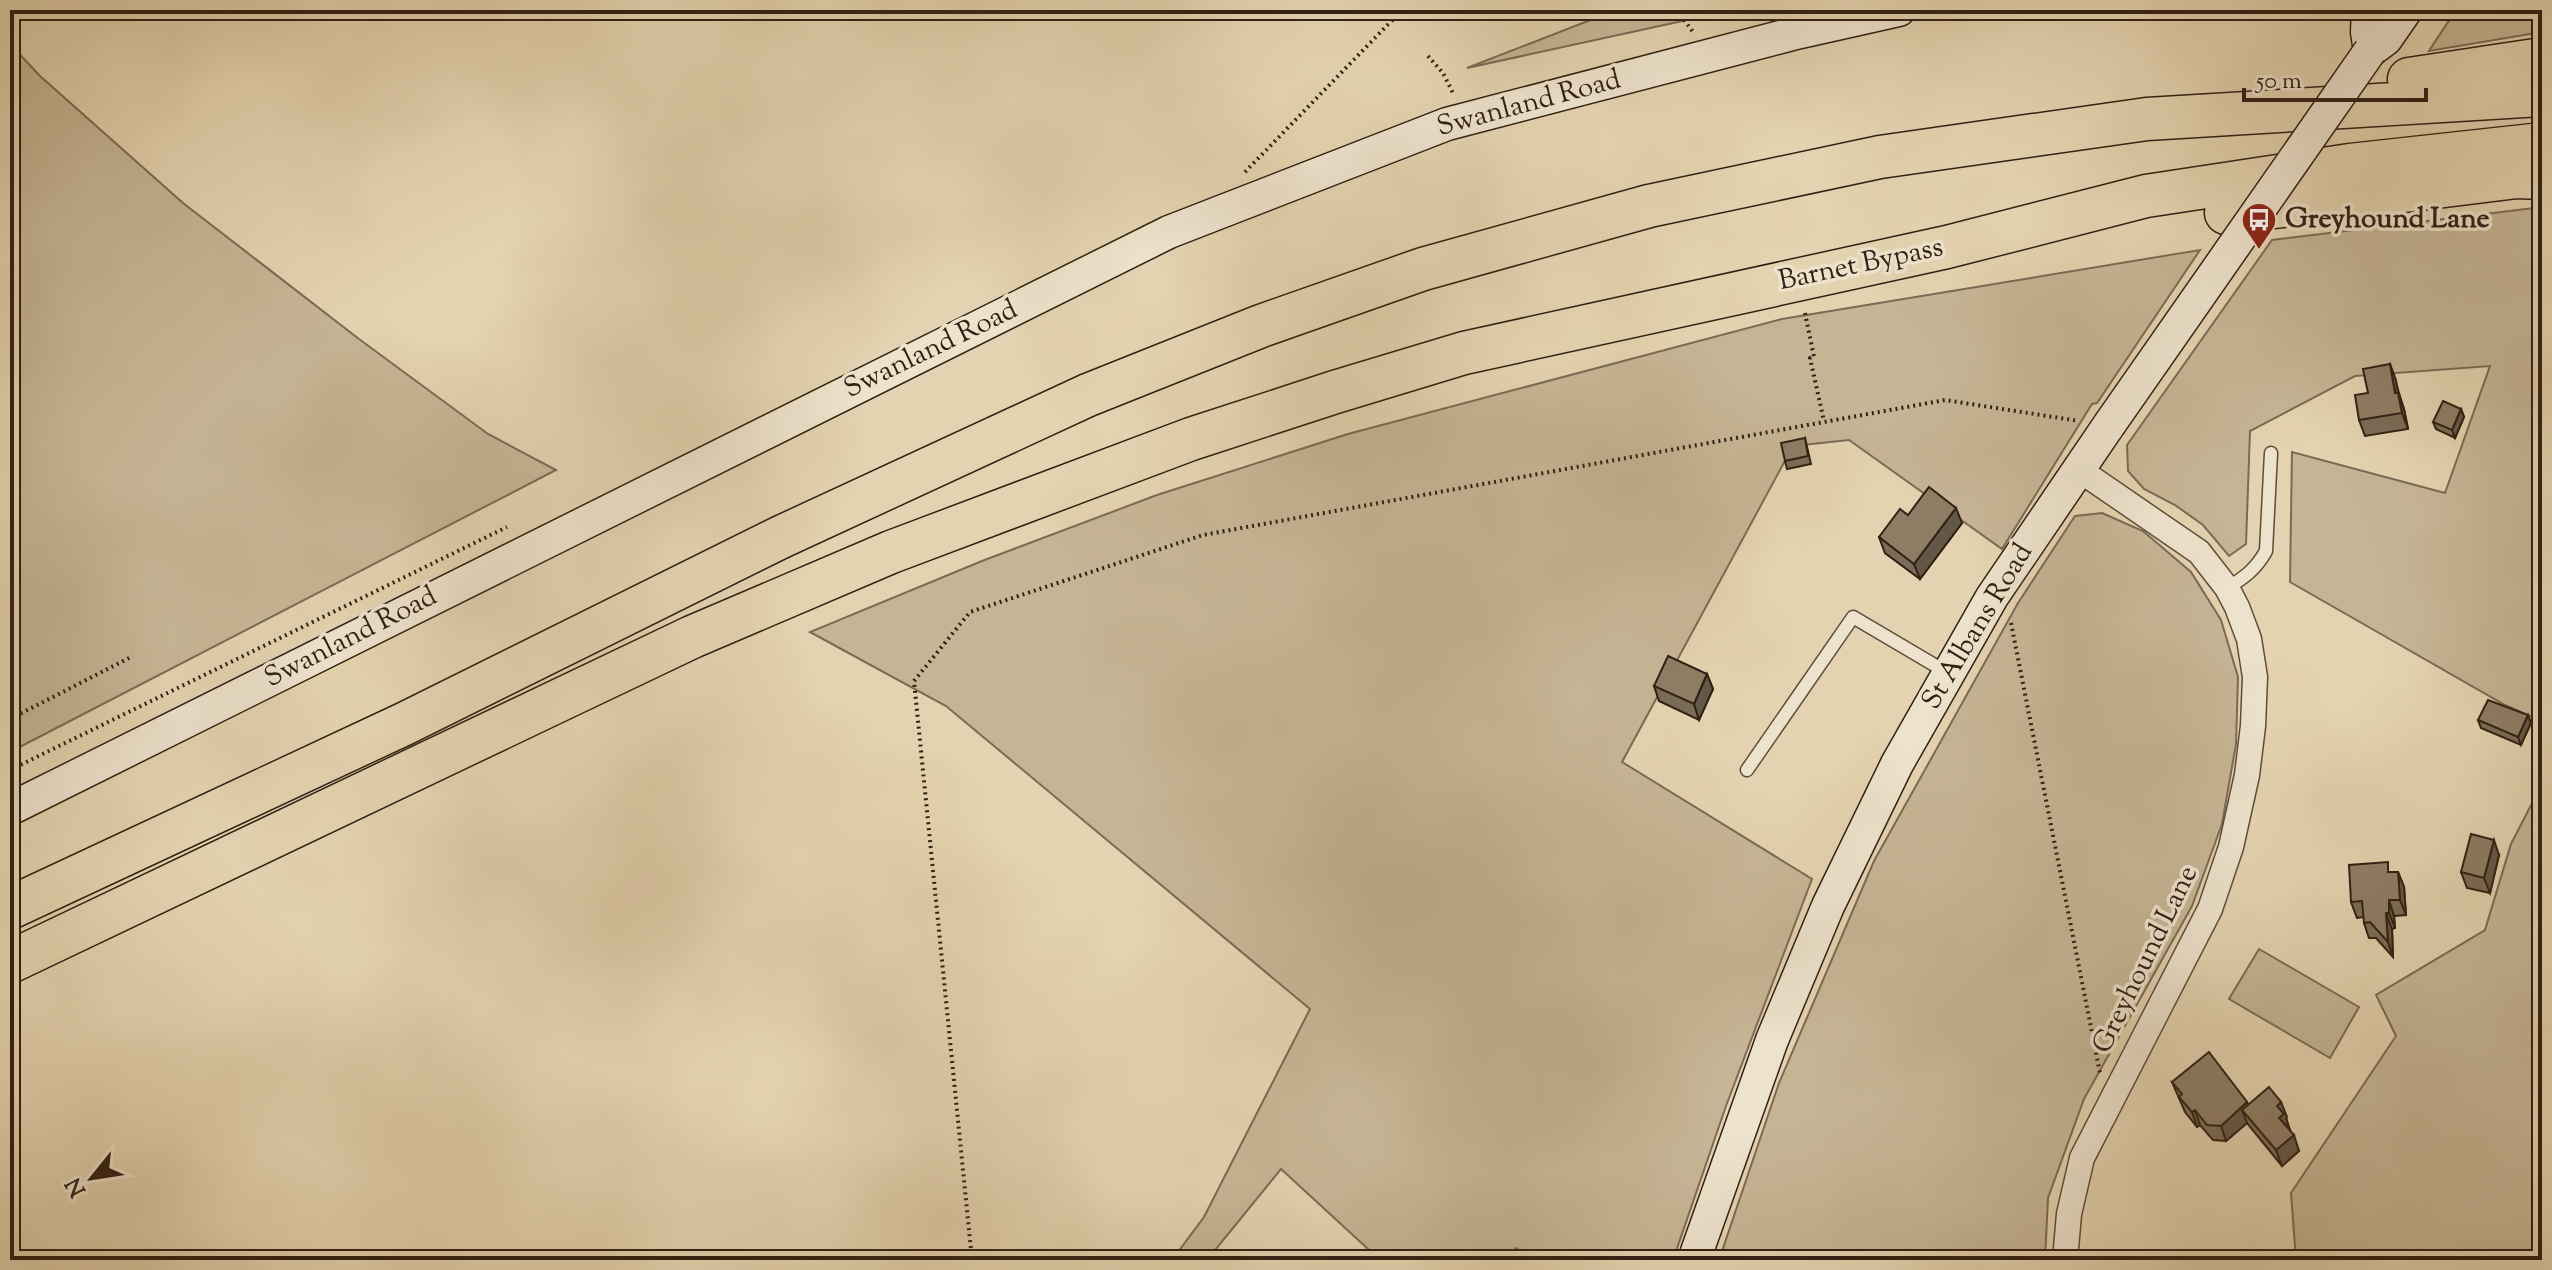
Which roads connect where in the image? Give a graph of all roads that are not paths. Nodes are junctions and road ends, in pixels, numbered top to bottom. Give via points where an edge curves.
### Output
1 (1899, 10) edge
2 (2368, 10) edge
3 (2406, 10) edge
4 (2370, 51) junction
5 (2542, 59) edge
6 (2542, 95) edge
7 (2147, 119) junction
8 (2542, 144) edge
9 (2542, 178) edge
10 (1947, 247) junction
11 (2271, 453) dead end
12 (2078, 469) junction
13 (2227, 588) junction
14 (1948, 673) junction
15 (1747, 770) dead end
16 (10, 809) edge
17 (10, 908) edge
18 (10, 962) edge
19 (1694, 1260) edge
20 (2065, 1260) edge

1 - 16 street, Swanland Road via 1464,120 1169,232
2 - 4 street
3 - 4 street, St Albans Road via 2386,39
4 - 12 street, St Albans Road, bridge
5 - 7 highway
6 - 7 highway
7 - 17 highway via 1880,157 1649,206 1423,269 1261,326 1088,395 781,537 404,724
8 - 10 highway, Barnet Bypass via 2350,165 2146,196
9 - 10 highway
10 - 18 highway, Barnet Bypass via 1464,353 1191,439 891,552 692,637
11 - 13 lane via 2266,551 2252,571
12 - 13 street, Greyhound Lane via 2199,552
12 - 14 street, St Albans Road
13 - 20 street, Greyhound Lane via 2249,639 2255,677 2247,775 2231,847 2210,909 2082,1158
14 - 15 lane via 1853,617
14 - 19 street, St Albans Road via 1828,906 1772,1040

